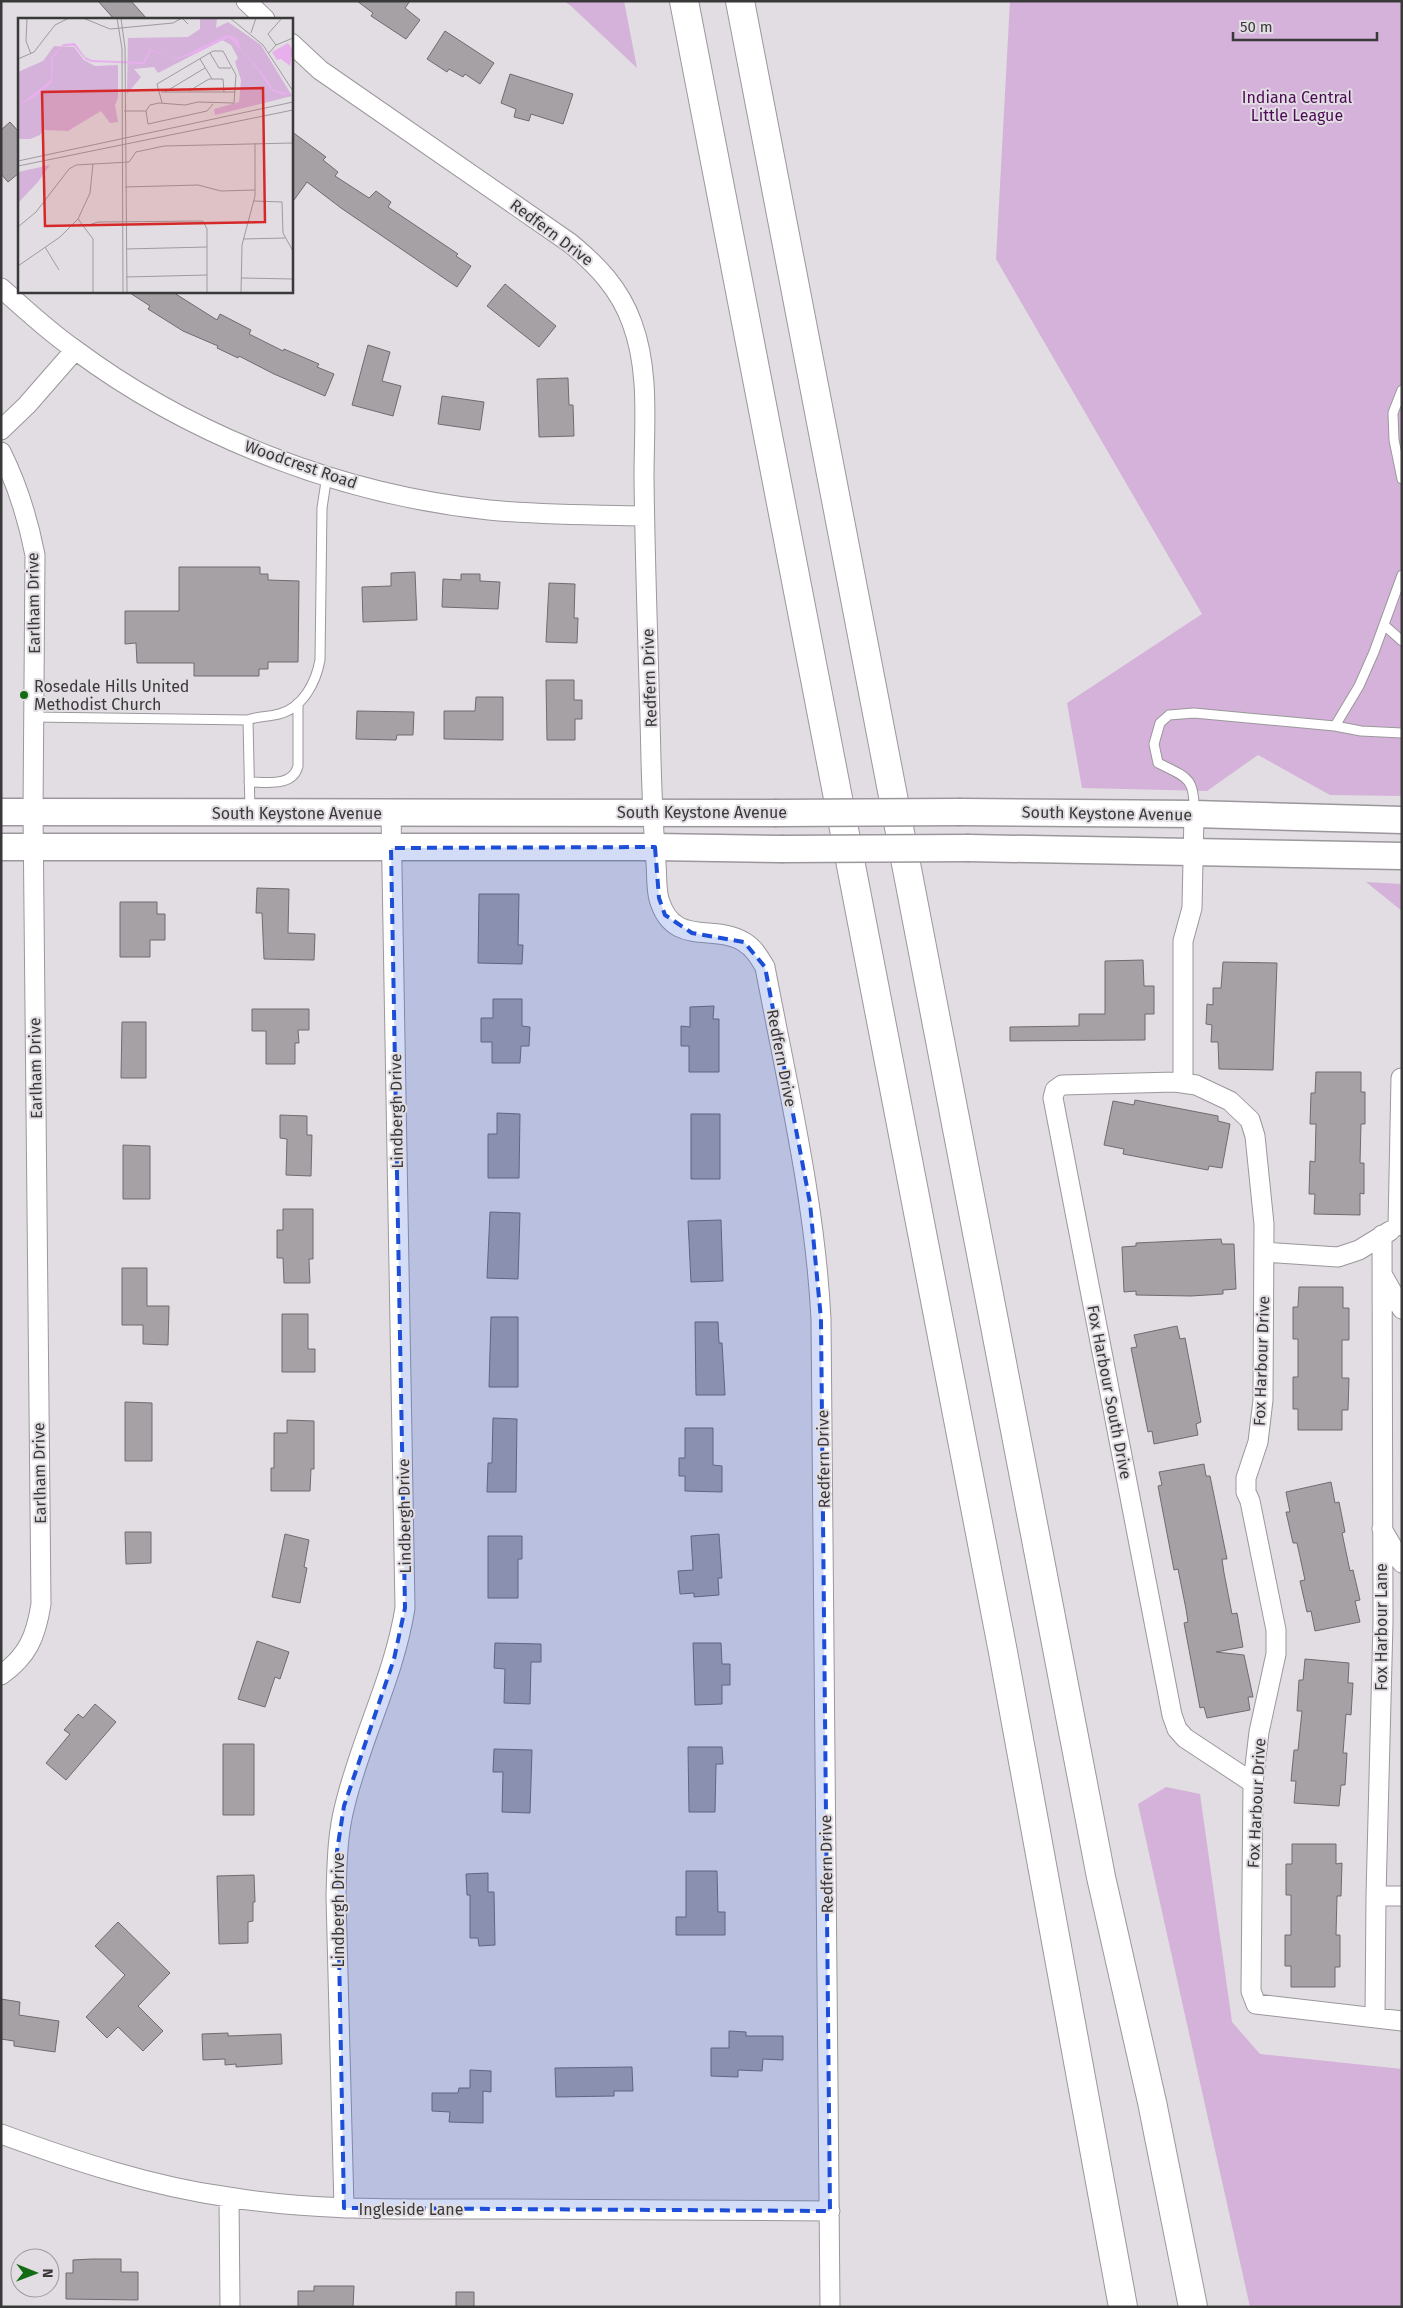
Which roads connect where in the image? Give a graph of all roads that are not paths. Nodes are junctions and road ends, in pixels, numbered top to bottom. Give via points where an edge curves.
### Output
1 (246, 1) edge
2 (684, 1) edge
3 (740, 1) edge
4 (264, 18) edge
5 (292, 44) edge
6 (1, 288) edge
7 (74, 350) junction
8 (1402, 390) edge
9 (1, 430) edge
10 (1, 452) edge
11 (327, 475) junction
12 (1402, 479) edge
13 (644, 516) junction
14 (1402, 575) edge
15 (1384, 624) junction
16 (1402, 641) edge
17 (298, 703) junction
18 (34, 718) junction
19 (248, 720) junction
20 (1335, 726) junction
21 (1402, 733) edge
22 (249, 782) junction
23 (1, 812) edge
24 (33, 812) junction
25 (653, 812) junction
26 (391, 813) junction
27 (250, 814) junction
28 (1194, 814) junction
29 (1402, 820) edge
30 (1, 847) edge
31 (33, 847) junction
32 (655, 847) junction
33 (391, 848) junction
34 (1193, 850) junction
35 (1402, 856) edge
36 (1401, 1078) edge
37 (1183, 1082) junction
38 (1394, 1228) edge
39 (1264, 1252) junction
40 (1382, 1274) junction
41 (1402, 1309) edge
42 (1381, 1528) junction
43 (1402, 1563) edge
44 (1, 1675) edge
45 (1253, 1783) junction
46 (1376, 1896) junction
47 (1402, 1896) edge
48 (1375, 2018) junction
49 (1402, 2021) edge
50 (1, 2134) edge
51 (228, 2198) junction
52 (344, 2208) junction
53 (830, 2211) junction
54 (230, 2307) edge
55 (830, 2307) edge
56 (1124, 2307) edge
57 (1193, 2307) edge

1 - 4 street
2 - 56 highway via 1003,1652
3 - 57 highway via 1101,1878 1152,2102
5 - 13 street, Redfern Drive via 320,70 570,243 594,262 615,288 638,340 644,383
6 - 7 street, Woodcrest Road
7 - 9 street
7 - 11 street, Woodcrest Road via 148,397 204,426 259,451
8 - 12 lane via 1393,413 1394,440
10 - 18 street, Earlham Drive via 28,520 34,555
11 - 13 street, Woodcrest Road via 384,491 488,510
11 - 17 lane via 322,508 320,660 317,677
13 - 25 street, Redfern Drive
14 - 15 lane
15 - 16 lane
15 - 20 lane via 1359,686
17 - 19 lane via 278,715
17 - 22 lane via 296,774 279,782
18 - 19 lane
18 - 24 street, Earlham Drive
19 - 22 lane
20 - 21 lane
20 - 28 lane via 1194,713 1169,715 1160,723 1154,744 1158,763 1184,776 1194,790
22 - 27 lane
23 - 24 main road, South Keystone Avenue
24 - 27 main road, South Keystone Avenue
24 - 31 street, Earlham Drive
25 - 26 main road, South Keystone Avenue
25 - 28 main road, South Keystone Avenue, bridge
25 - 32 street, Redfern Drive
26 - 27 main road, South Keystone Avenue
26 - 33 street, Lindbergh Drive
28 - 29 main road, South Keystone Avenue
28 - 34 street
30 - 31 main road
31 - 33 main road
31 - 44 street, Earlham Drive via 40,1604 37,1630 25,1653
32 - 33 main road
32 - 34 main road, bridge
32 - 53 street, Redfern Drive via 658,898 665,915 679,928 744,942 756,952 765,967 816,1247 821,1319
33 - 52 street, Lindbergh Drive via 405,1608 394,1658 349,1788 338,1841 336,1896
34 - 35 main road
34 - 37 street via 1192,908 1183,941
36 - 38 street, Fox Harbour Lane
37 - 39 street, Fox Harbour Drive via 1226,1098 1250,1120 1255,1136
37 - 45 street, Fox Harbour South Drive via 1067,1084 1055,1090 1054,1098 1172,1715 1177,1729 1185,1738
38 - 39 street via 1359,1250 1338,1258
38 - 40 street, Fox Harbour Lane
39 - 45 street, Fox Harbour Drive via 1262,1400 1258,1442 1246,1478 1246,1492 1276,1630 1276,1654 1259,1732
40 - 41 street
40 - 42 street, Fox Harbour Lane
42 - 43 street
42 - 46 street, Fox Harbour Lane via 1383,1622
45 - 48 street, Fox Harbour Drive via 1251,1991 1256,2004
46 - 47 street
46 - 48 street, Fox Harbour Lane
48 - 49 street
50 - 51 street, Ingleside Lane via 98,2168
51 - 52 street, Ingleside Lane
51 - 54 street
52 - 53 street, Ingleside Lane
53 - 55 street, Redfern Drive

